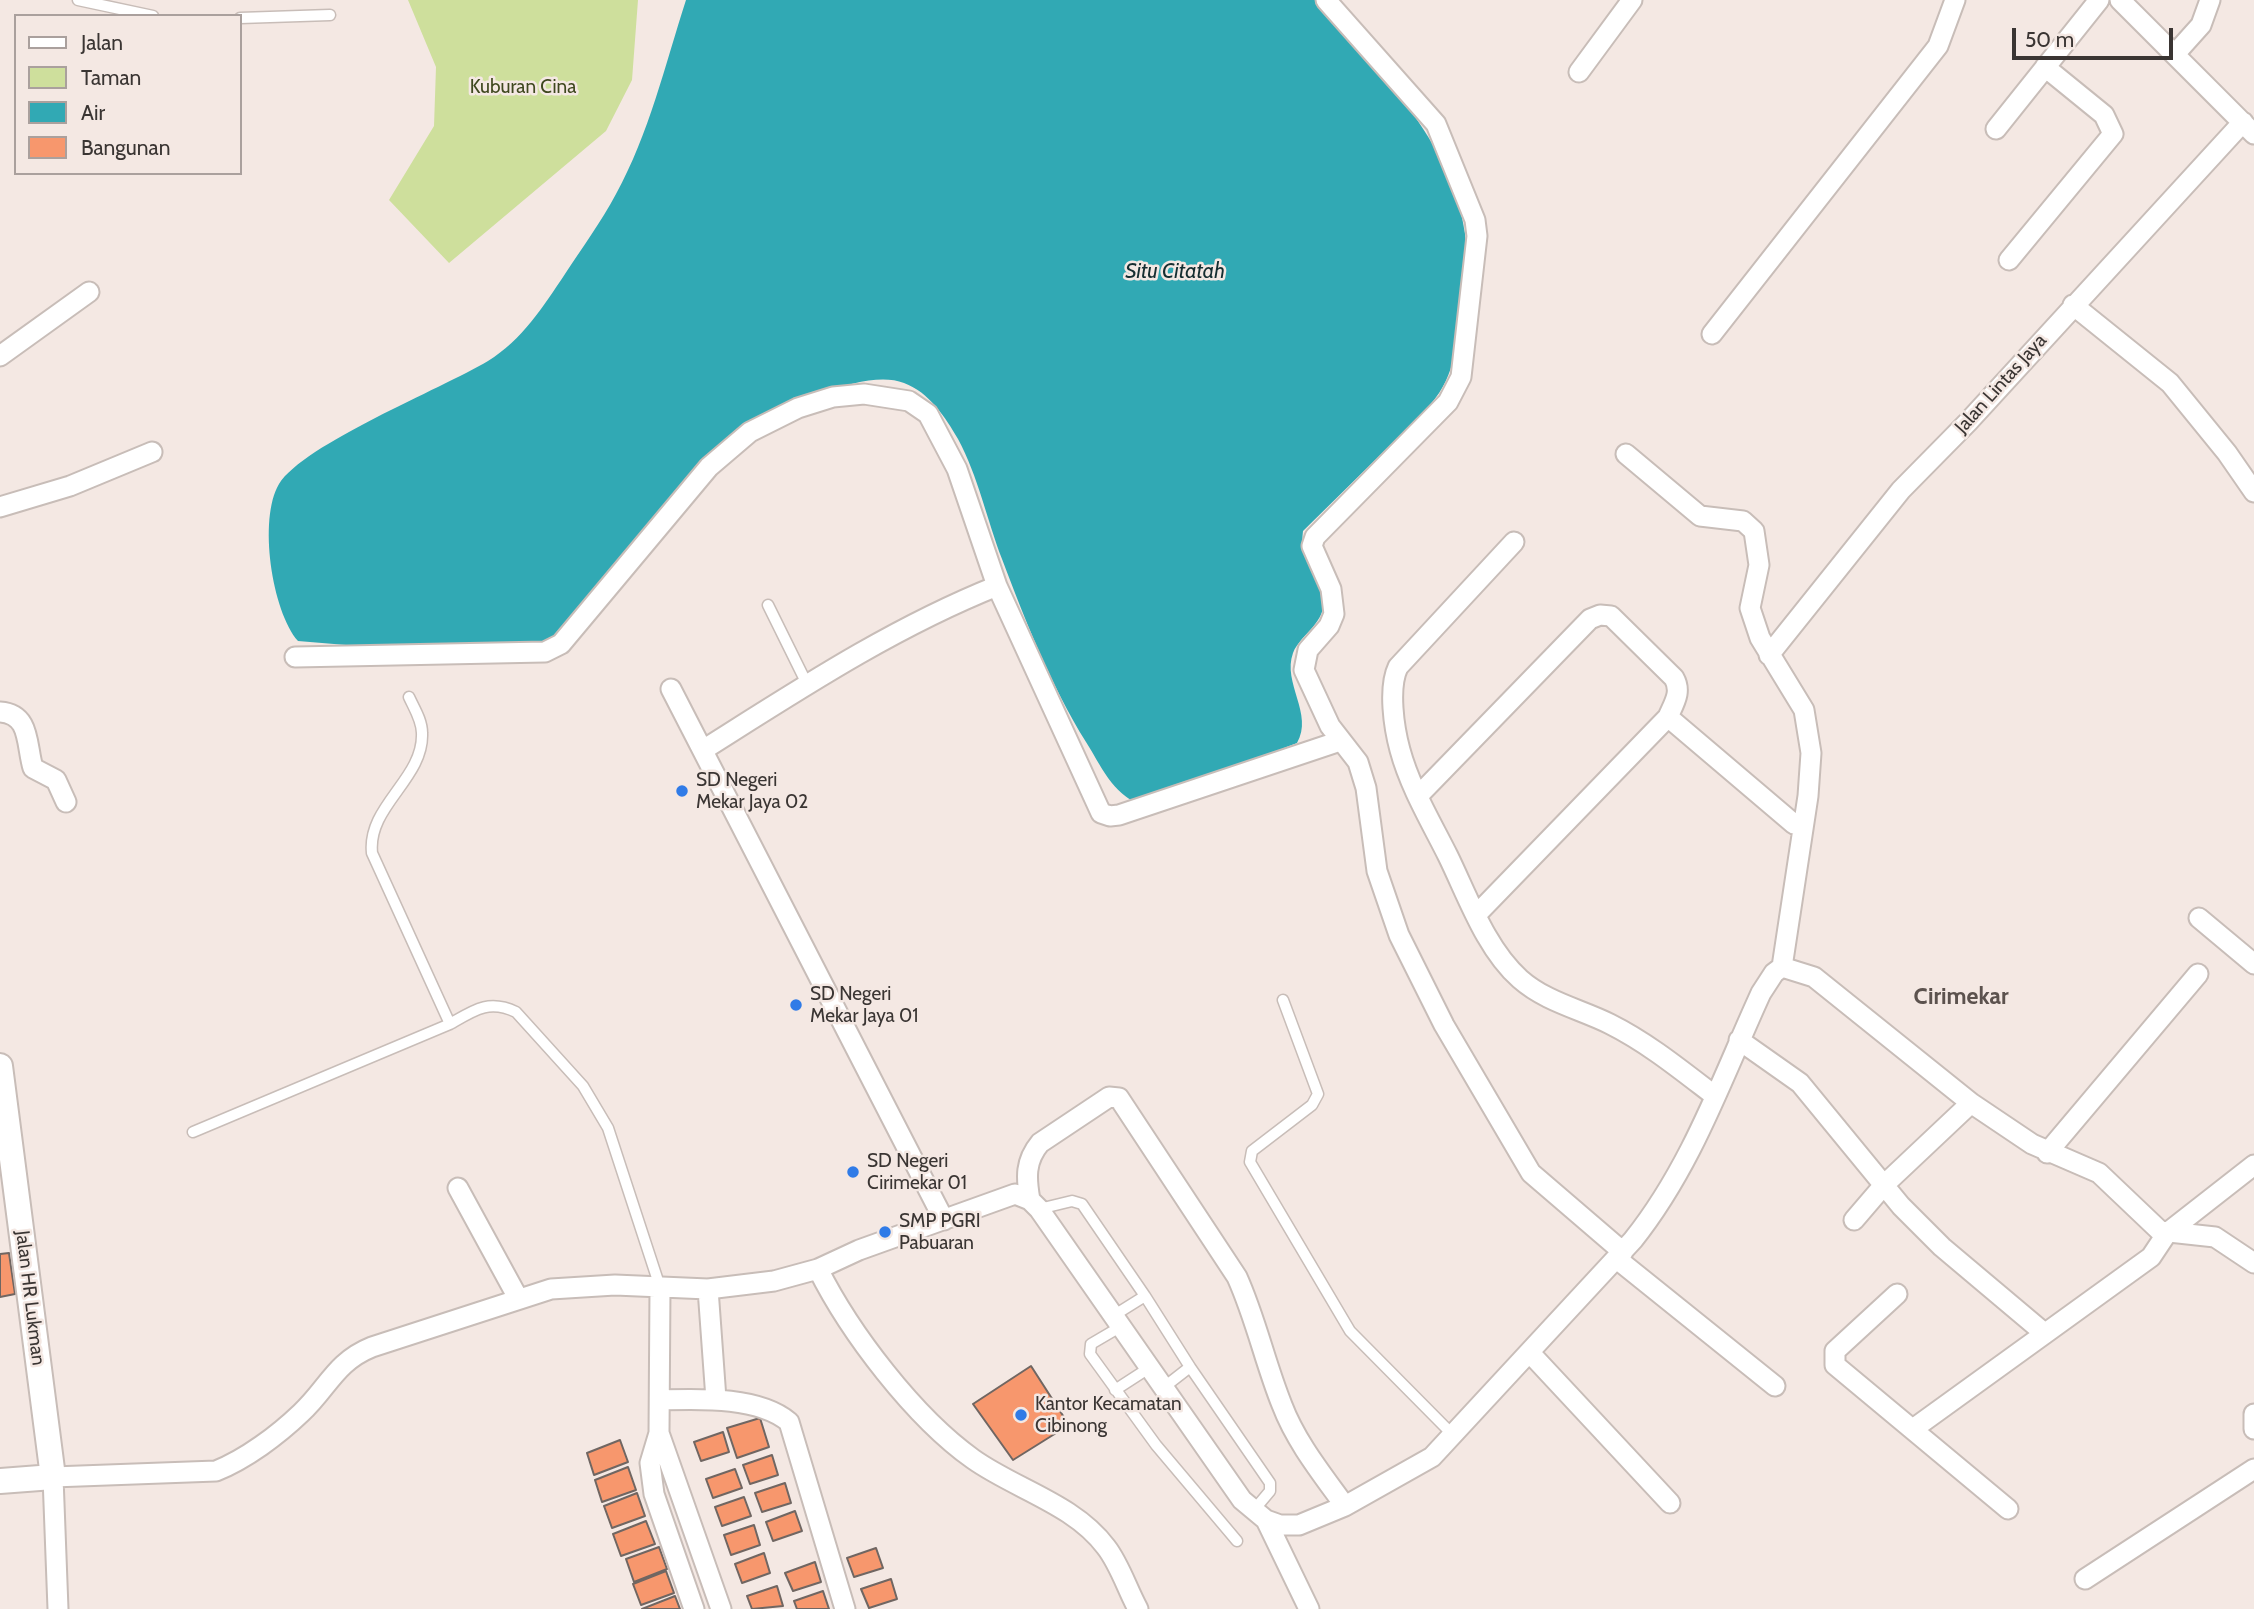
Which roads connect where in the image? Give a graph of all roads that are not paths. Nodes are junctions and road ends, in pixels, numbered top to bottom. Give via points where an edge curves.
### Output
1 (78, 0) edge
2 (1326, 0) edge
3 (1632, 0) edge
4 (1955, 0) edge
5 (2099, 0) edge
6 (2120, 0) edge
7 (2210, 0) edge
8 (144, 14) edge
9 (330, 15) dead end
10 (242, 18) edge
11 (2175, 54) junction
12 (2045, 67) junction
13 (1579, 72) dead end
14 (2249, 128) edge
15 (1996, 129) dead end
16 (2009, 260) dead end
17 (89, 292) dead end
18 (2073, 305) junction
19 (1712, 334) dead end
20 (0, 356) edge
21 (152, 452) dead end
22 (1626, 454) dead end
23 (2254, 492) edge
24 (0, 507) edge
25 (1514, 542) dead end
26 (997, 586) junction
27 (768, 605) dead end
28 (1769, 655) junction
29 (295, 657) dead end
30 (807, 684) junction
31 (671, 689) dead end
32 (409, 697) dead end
33 (0, 712) edge
34 (1668, 717) junction
35 (1340, 741) junction
36 (703, 750) junction
37 (1418, 796) junction
38 (66, 802) dead end
39 (1794, 824) dead end
40 (1477, 914) junction
41 (2199, 918) dead end
42 (2254, 964) edge
43 (1782, 967) junction
44 (2197, 974) dead end
45 (1283, 1000) dead end
46 (450, 1024) junction
47 (1740, 1040) junction
48 (0, 1066) edge
49 (1715, 1096) junction
50 (1971, 1103) junction
51 (193, 1132) dead end
52 (2047, 1153) junction
53 (2254, 1165) edge
54 (1884, 1185) junction
55 (458, 1188) dead end
56 (1035, 1204) junction
57 (944, 1220) junction
58 (1854, 1220) dead end
59 (2167, 1233) junction
60 (1620, 1255) junction
61 (2254, 1263) edge
62 (818, 1269) junction
63 (660, 1288) junction
64 (708, 1289) junction
65 (1897, 1294) dead end
66 (1145, 1296) junction
67 (519, 1298) junction
68 (1117, 1321) junction
69 (2043, 1332) junction
70 (1531, 1354) junction
71 (1191, 1367) junction
72 (1149, 1368) junction
73 (1775, 1386) dead end
74 (1163, 1388) junction
75 (1115, 1390) junction
76 (660, 1399) junction
77 (716, 1399) junction
78 (2254, 1414) edge
79 (1913, 1429) junction
80 (2254, 1429) edge
81 (659, 1433) junction
82 (1452, 1437) junction
83 (2254, 1469) edge
84 (53, 1477) junction
85 (0, 1481) edge
86 (1670, 1503) dead end
87 (1345, 1506) junction
88 (2008, 1509) dead end
89 (1260, 1515) junction
90 (1237, 1541) dead end
91 (2085, 1579) dead end
92 (58, 1609) edge
93 (694, 1609) edge
94 (721, 1609) edge
95 (845, 1609) edge
96 (1138, 1609) edge
97 (1309, 1609) edge

1 - 8 lane
2 - 35 street via 1436,124 1475,220 1477,236 1456,390 1320,530 1312,546 1331,589 1334,614 1303,664
3 - 13 street
4 - 19 street via 1938,46
5 - 12 street
6 - 11 street
7 - 11 street via 2201,25
9 - 10 lane
11 - 14 street
12 - 15 street
12 - 16 street via 2104,115 2113,134
14 - 18 street, Jalan Lintas Jaya
17 - 20 street
18 - 23 street via 2169,383
18 - 28 street, Jalan Lintas Jaya via 1901,490
21 - 24 street via 71,486
22 - 28 street via 1700,516 1743,521 1754,531 1759,565 1750,608
25 - 37 street via 1420,639 1395,673 1401,751
26 - 29 street via 957,468 928,414 901,399 855,394 780,415 726,450 561,644 545,653
26 - 30 street via 925,617
26 - 35 street via 1101,813 1119,815
27 - 30 lane
28 - 43 street via 1804,710 1811,753
30 - 36 street
31 - 36 street
32 - 46 lane via 422,729 420,750 374,826 372,853
33 - 38 street via 21,721 33,768 55,780
34 - 37 street via 1678,695 1674,678 1611,616 1600,615 1590,620
34 - 39 street
34 - 40 street
35 - 60 street via 1358,762 1362,775 1377,871 1399,935 1444,1025 1531,1173
36 - 57 street
37 - 40 street
40 - 49 street via 1502,958 1531,988 1620,1030
41 - 42 street
43 - 47 street via 1761,993
43 - 50 street via 1802,971 1835,991
44 - 52 street
45 - 82 lane via 1318,1094 1312,1105 1252,1151 1250,1162 1350,1331
46 - 51 lane
46 - 63 lane via 481,1006 501,1005 516,1012 583,1086 608,1128
47 - 49 street
47 - 54 street via 1800,1083
48 - 84 street, Jalan HR Lukman
49 - 60 street via 1660,1207
50 - 52 street
50 - 54 street
52 - 59 street via 2099,1173 2148,1222
53 - 59 street
54 - 58 street
54 - 69 street via 1937,1242
55 - 67 street
56 - 57 street via 1015,1194
56 - 66 lane via 1082,1204
56 - 68 street
56 - 87 street via 1027,1168 1033,1151 1109,1097 1119,1098 1237,1277 1283,1407 1303,1447
57 - 62 street
59 - 61 street via 2215,1237
59 - 69 street via 2151,1257
60 - 70 street
60 - 73 street
62 - 64 street via 775,1281
62 - 96 street via 841,1314 922,1412 971,1458 1094,1532 1108,1549
63 - 64 street
63 - 67 street via 551,1289
63 - 76 street
64 - 77 street
65 - 79 street via 1835,1351 1833,1361
66 - 68 lane
66 - 71 lane
67 - 84 street via 355,1353 302,1412 233,1464 216,1471
68 - 72 street
68 - 75 lane via 1089,1349
69 - 79 street
70 - 82 street
70 - 86 street
71 - 74 lane
71 - 89 lane via 1270,1483
72 - 74 street
72 - 75 lane
74 - 89 street via 1242,1500
75 - 90 lane
76 - 77 street
76 - 81 street
77 - 95 street via 771,1411 789,1422
78 - 80 street
79 - 88 street
81 - 93 street via 650,1463 654,1494
81 - 94 street
82 - 87 street via 1432,1457
83 - 91 street
84 - 85 street
84 - 92 street
87 - 89 street via 1298,1525 1280,1525
89 - 97 street

